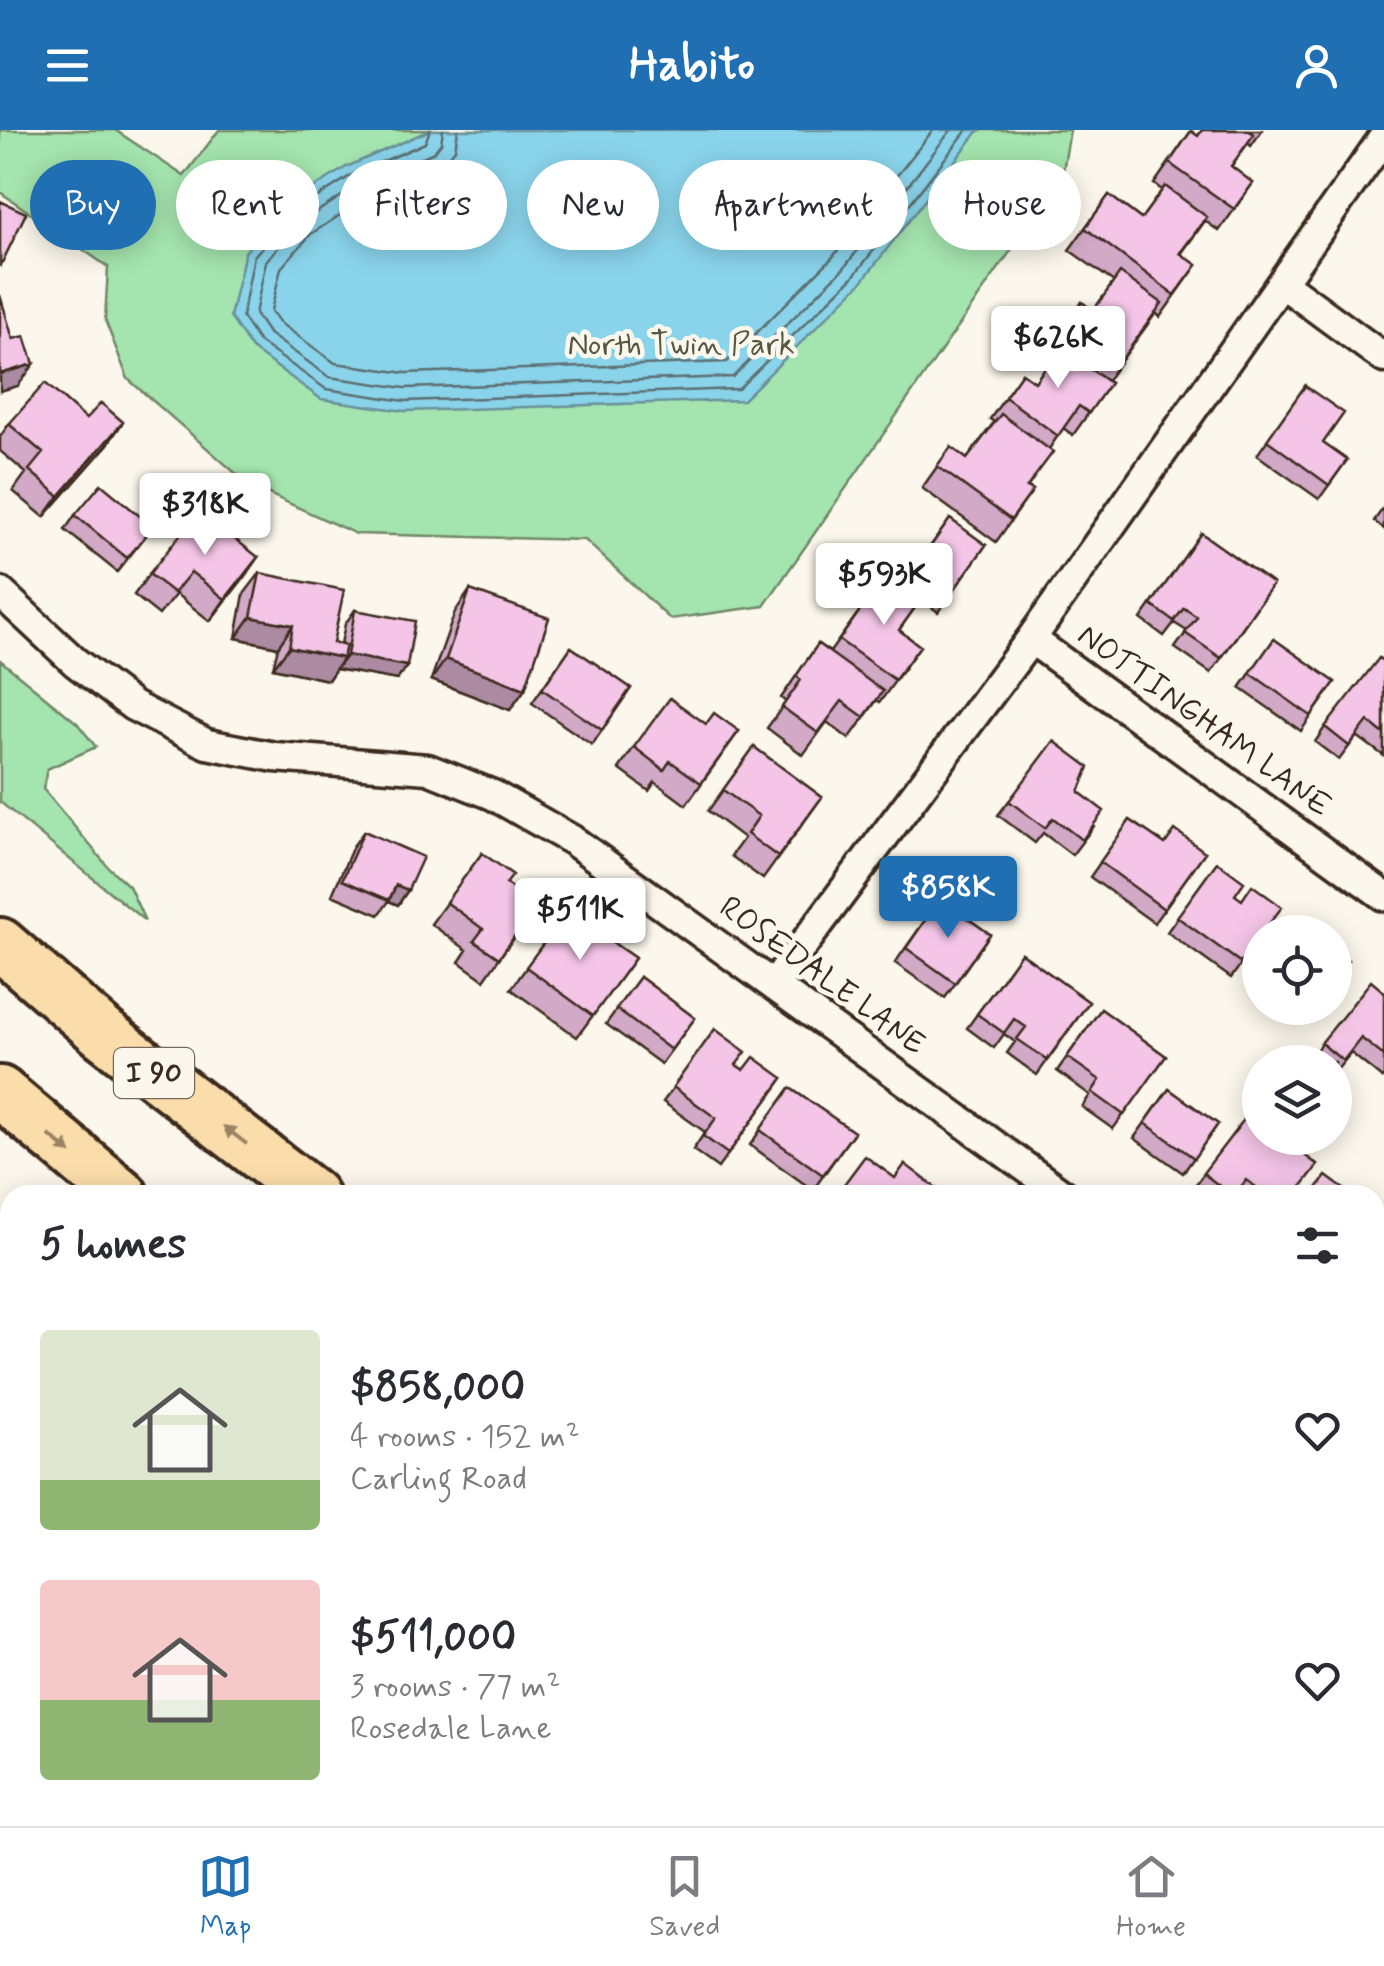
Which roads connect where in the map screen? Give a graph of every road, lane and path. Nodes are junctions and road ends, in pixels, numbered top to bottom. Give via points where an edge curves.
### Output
1 (1384, 137) edge
2 (1282, 283) junction
3 (1384, 358) edge
4 (0, 592) edge
5 (1030, 639) junction
6 (1384, 896) edge
7 (0, 944) edge
8 (774, 984) junction
9 (0, 1092) edge
10 (110, 1185) edge
11 (299, 1185) edge
12 (1050, 1185) edge

1 - 2 street
2 - 3 street
2 - 5 street
4 - 8 street, ROSEDALE LANE via 133,706 207,744 275,758 428,769 493,794 572,840
5 - 6 street, NOTTINGHAM LANE
5 - 8 street
11 -> 7 highway, I 90
8 - 12 street, ROSEDALE LANE
9 -> 10 highway

